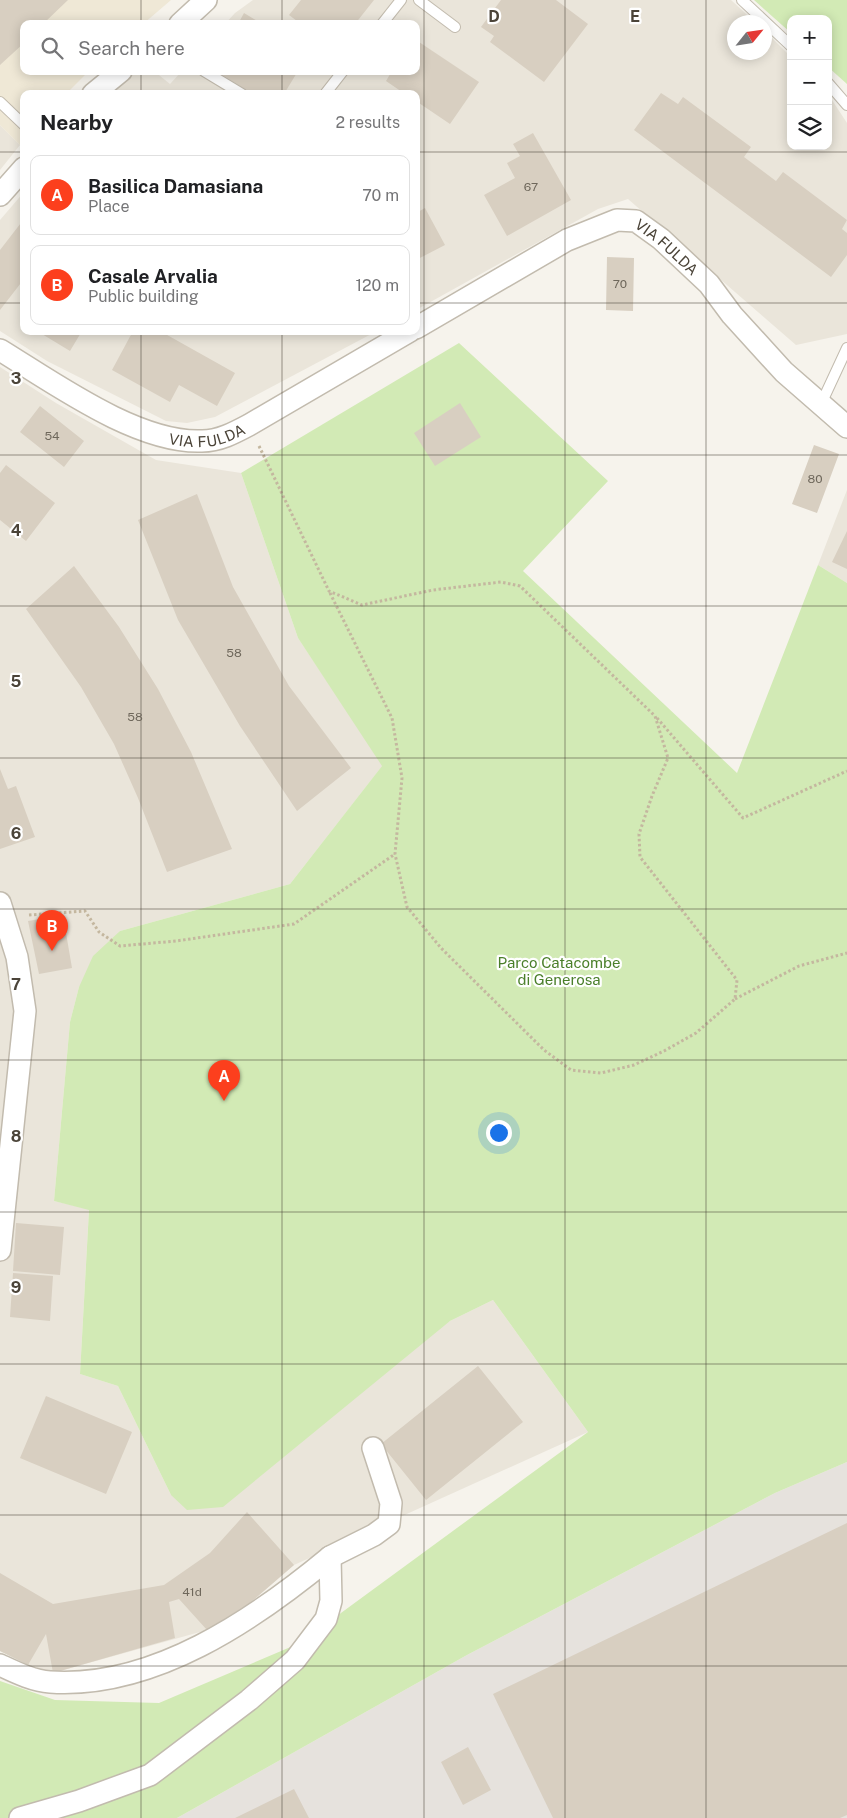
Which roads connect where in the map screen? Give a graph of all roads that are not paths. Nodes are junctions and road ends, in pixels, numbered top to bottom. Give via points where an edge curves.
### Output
1 (206, 0) edge
2 (401, 0) edge
3 (419, 0) edge
4 (742, 0) edge
5 (184, 20) edge
6 (385, 20) edge
7 (455, 27) dead end
8 (787, 42) edge
9 (116, 75) edge
10 (211, 75) edge
11 (340, 75) edge
12 (832, 88) edge
13 (98, 90) edge
14 (235, 90) edge
15 (328, 90) edge
16 (0, 102) edge
17 (847, 105) edge
18 (20, 122) edge
19 (20, 172) edge
20 (0, 195) edge
21 (420, 326) edge
22 (403, 335) edge
23 (847, 348) edge
24 (0, 350) edge
25 (821, 404) junction
26 (847, 428) edge
27 (2, 910) edge
28 (0, 1250) edge
29 (373, 1448) dead end
30 (330, 1557) junction
31 (0, 1665) edge
32 (20, 1818) edge

1 - 5 street
2 - 6 lane
3 - 7 lane
4 - 8 lane
9 - 13 street
10 - 14 lane
11 - 15 lane
12 - 17 lane
16 - 18 lane
19 - 20 street
21 - 25 street, VIA FULDA via 567,240 617,220 636,222 661,239 709,284 732,315 784,372
22 - 24 street, VIA FULDA via 249,426 228,436 204,441 180,441 138,429
23 - 25 lane
25 - 26 street, VIA FULDA
27 - 28 street via 21,976 25,1020
29 - 30 street via 391,1503 389,1524
30 - 31 street via 291,1589 194,1651 108,1680 48,1682
30 - 32 street via 331,1600 326,1619 295,1660 249,1700 150,1775

